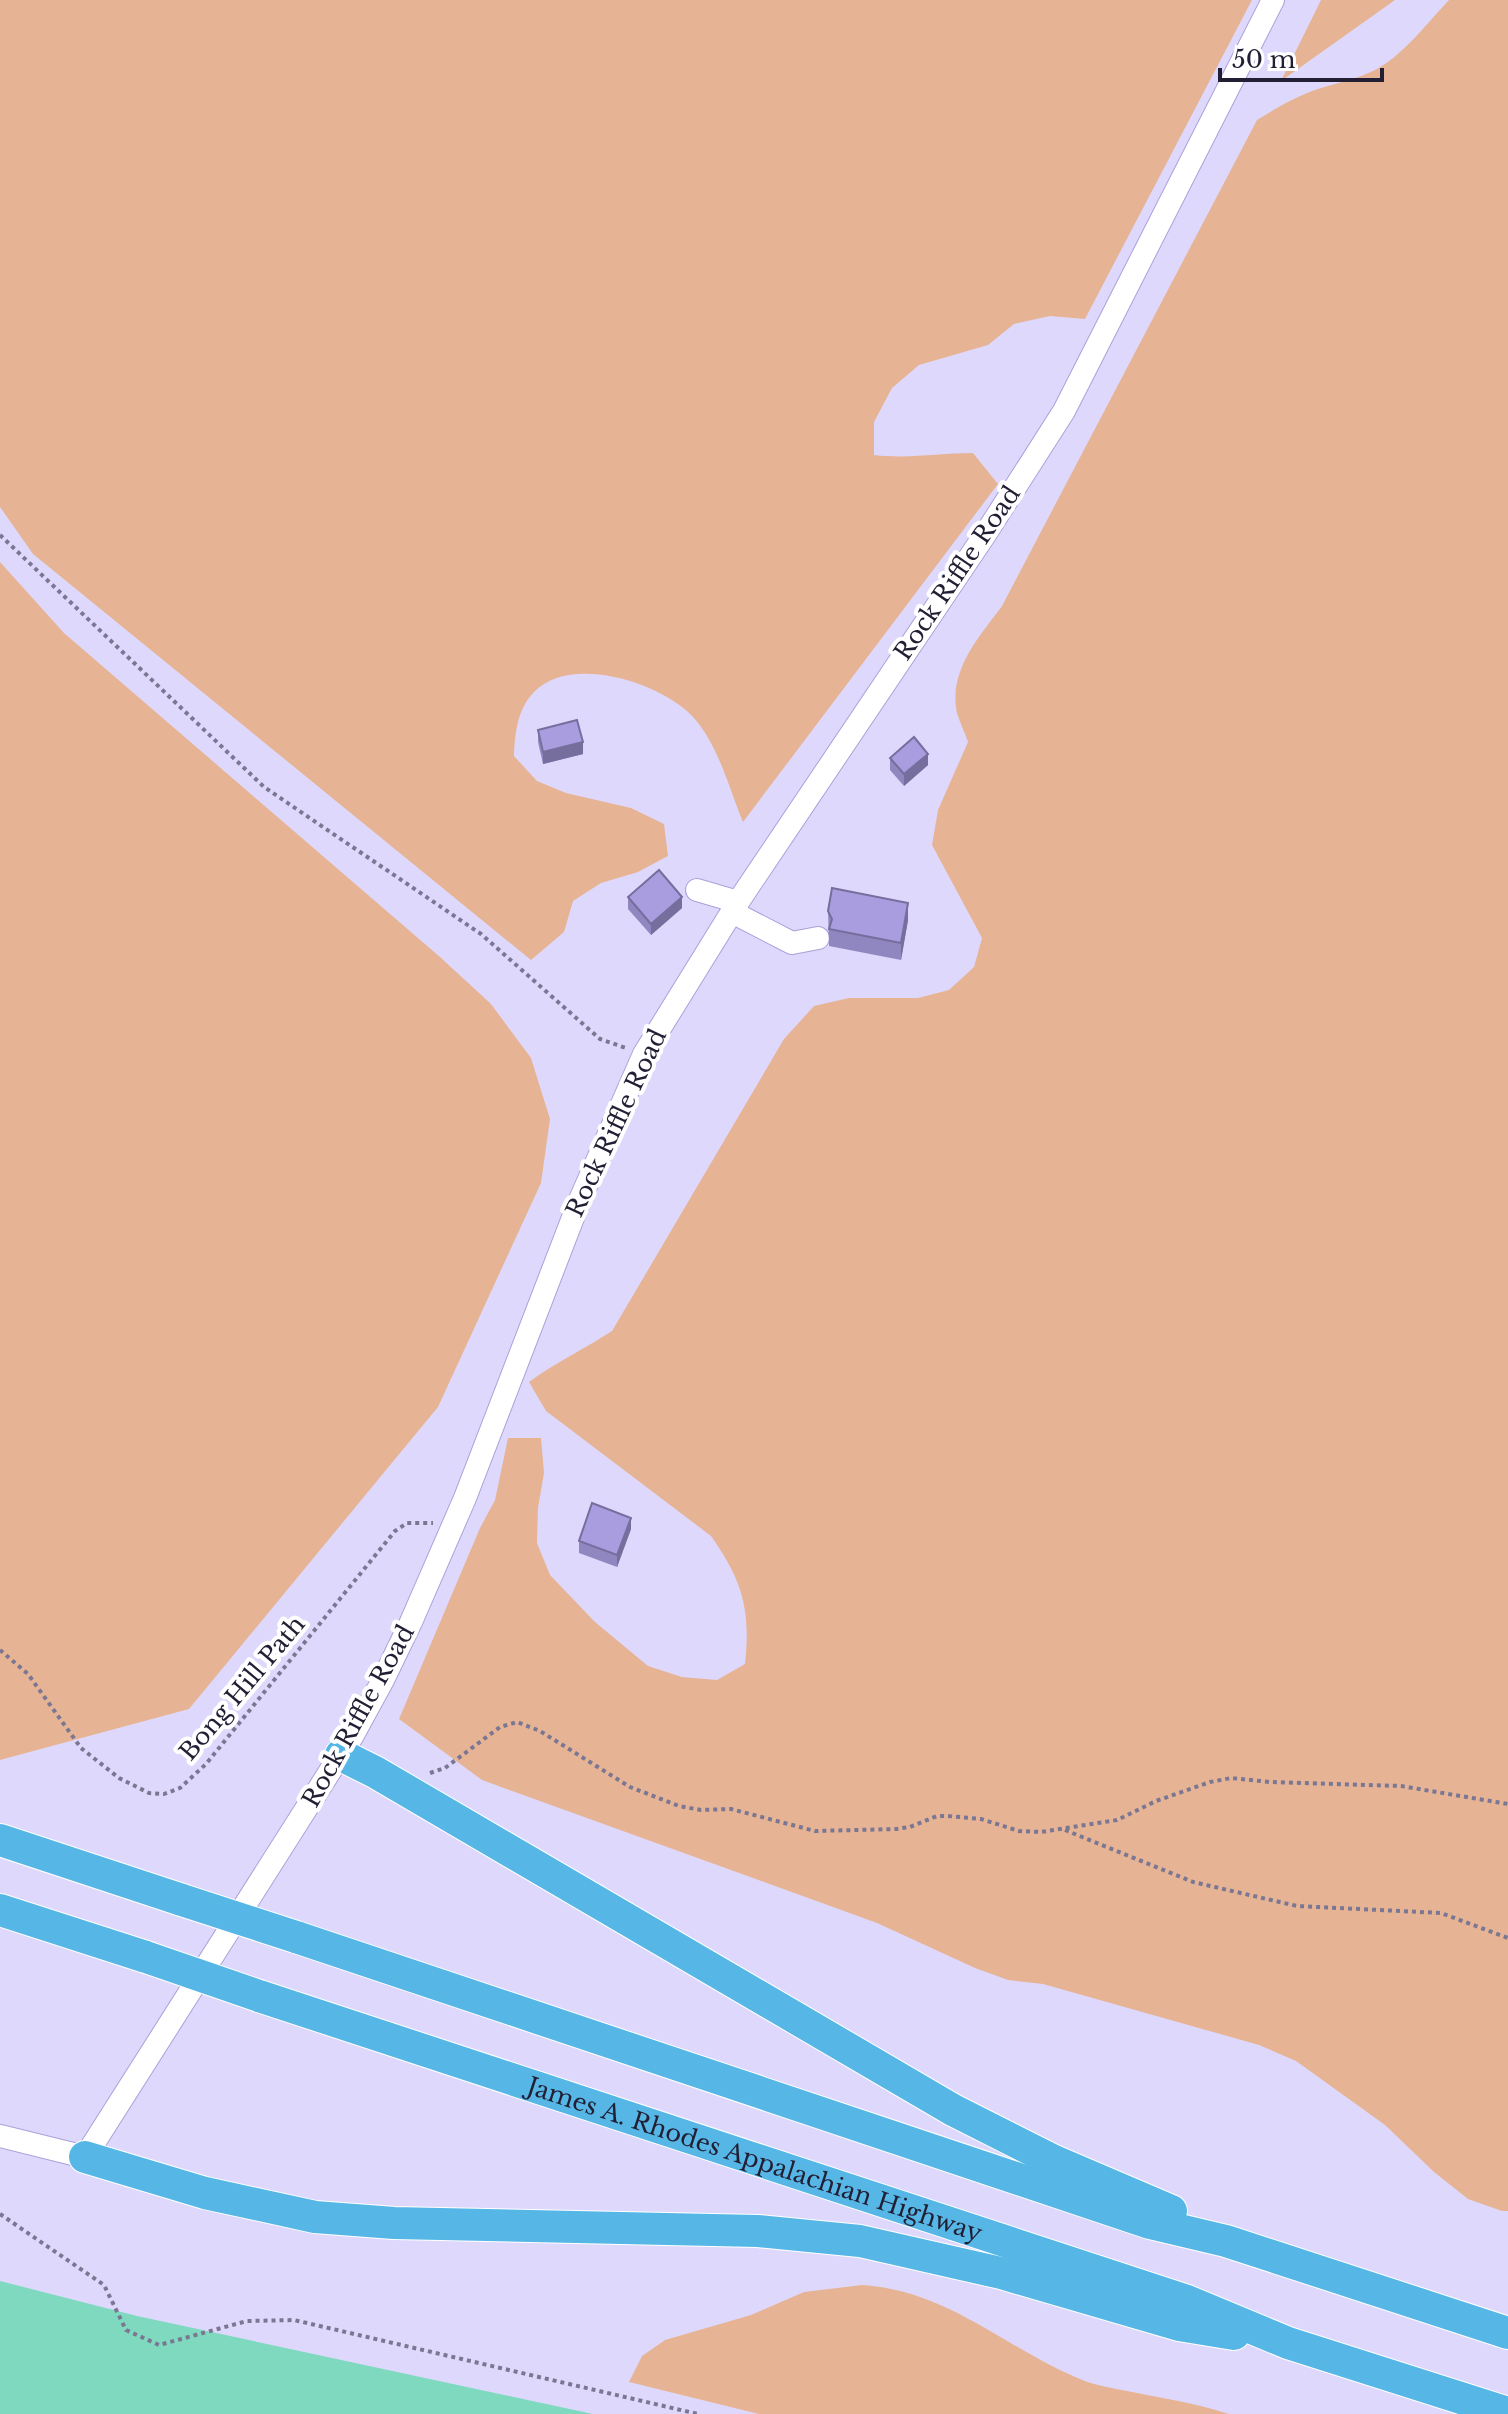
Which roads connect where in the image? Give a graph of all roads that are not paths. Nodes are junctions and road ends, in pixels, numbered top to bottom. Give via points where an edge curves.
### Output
1 (1273, 0) edge
2 (697, 890) dead end
3 (735, 907) junction
4 (818, 938) dead end
5 (341, 1755) junction
6 (0, 1840) edge
7 (0, 1910) edge
8 (0, 2136) edge
9 (85, 2157) junction
10 (1226, 2241) junction
11 (1508, 2333) edge
12 (1288, 2343) junction
13 (1508, 2413) edge

1 - 3 street, Rock Riffle Road via 1064,411
2 - 3 street
3 - 4 street via 792,943
3 - 5 street, Rock Riffle Road via 644,1054 579,1202 454,1524 383,1680
5 - 9 street, Rock Riffle Road
5 - 10 highway via 953,2110 1054,2161 1159,2204
6 - 10 highway, bridge via 1150,2223
7 - 12 highway, James A. Rhodes Appalachian Highway, bridge via 1187,2301
8 - 9 street
9 - 12 highway via 205,2193 315,2217 758,2231 860,2241 1001,2273 1179,2325
10 - 11 highway
12 - 13 highway, James A. Rhodes Appalachian Highway

